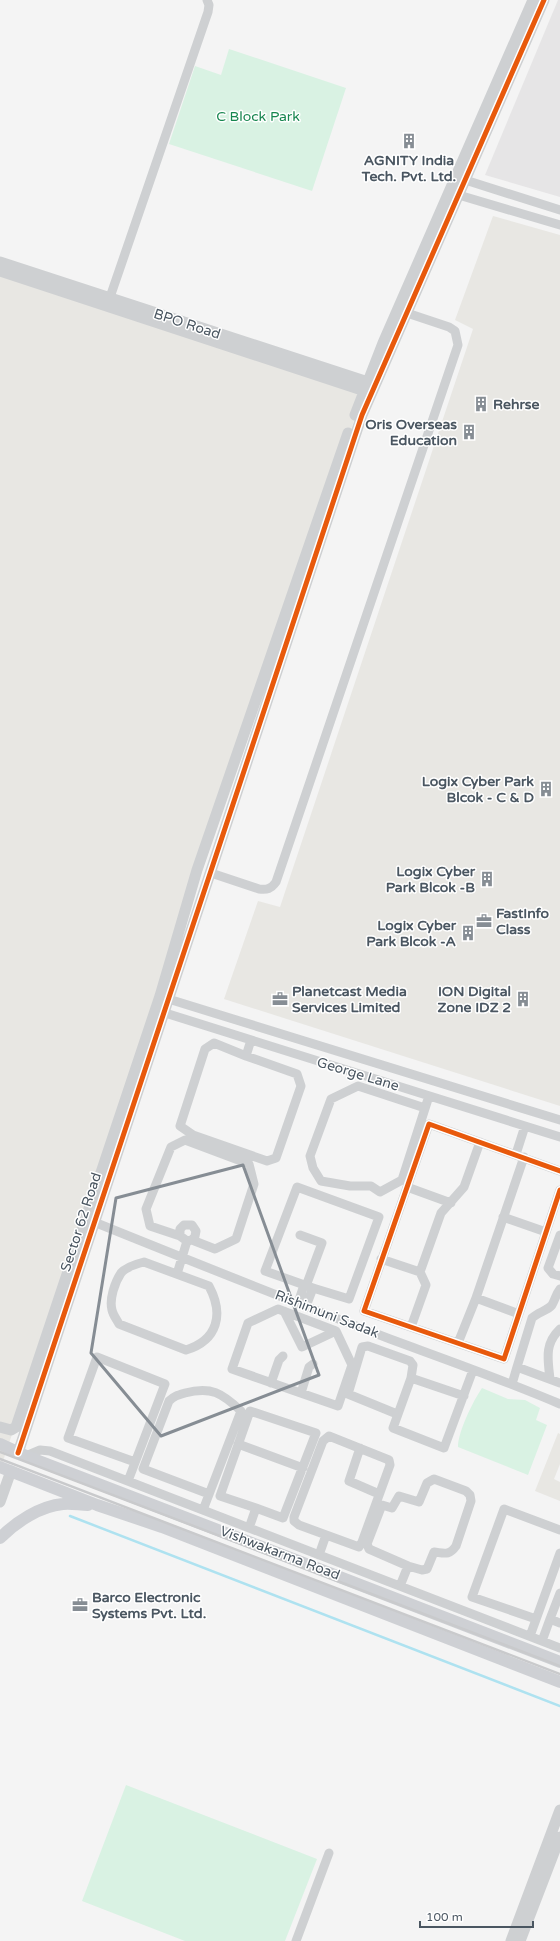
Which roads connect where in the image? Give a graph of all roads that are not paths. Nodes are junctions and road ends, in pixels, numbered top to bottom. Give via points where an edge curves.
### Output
1 (207, 0) edge
2 (533, 0) edge
3 (544, 0) edge
4 (460, 179) junction
5 (454, 194) junction
6 (560, 210) edge
7 (560, 225) edge
8 (0, 262) edge
9 (0, 271) edge
10 (108, 302) junction
11 (407, 313) junction
12 (370, 388) junction
13 (211, 873) junction
14 (164, 998) junction
15 (160, 1012) junction
16 (252, 1040) junction
17 (246, 1056) junction
18 (429, 1096) junction
19 (425, 1108) junction
20 (560, 1120) edge
21 (525, 1126) junction
22 (560, 1137) edge
23 (480, 1142) junction
24 (520, 1155) junction
25 (560, 1171) edge
26 (407, 1187) junction
27 (560, 1190) edge
28 (451, 1203) junction
29 (503, 1217) junction
30 (94, 1222) junction
31 (546, 1232) junction
32 (300, 1235) dead end
33 (560, 1235) edge
34 (186, 1239) junction
35 (181, 1257) junction
36 (381, 1260) junction
37 (420, 1272) junction
38 (177, 1274) junction
39 (560, 1276) edge
40 (308, 1286) junction
41 (560, 1290) edge
42 (476, 1298) junction
43 (306, 1306) junction
44 (60, 1311) junction
45 (284, 1311) junction
46 (519, 1314) junction
47 (309, 1321) junction
48 (411, 1327) junction
49 (560, 1329) edge
50 (336, 1331) junction
51 (458, 1343) junction
52 (283, 1356) dead end
53 (313, 1364) dead end
54 (517, 1367) junction
55 (473, 1370) junction
56 (411, 1378) junction
57 (550, 1379) junction
58 (271, 1383) junction
59 (560, 1383) edge
60 (512, 1384) junction
61 (301, 1393) junction
62 (464, 1396) junction
63 (560, 1404) edge
64 (397, 1414) junction
65 (0, 1427) edge
66 (0, 1444) edge
67 (238, 1444) junction
68 (360, 1448) junction
69 (22, 1455) junction
70 (135, 1462) junction
71 (303, 1468) junction
72 (3, 1469) edge
73 (128, 1481) junction
74 (209, 1494) junction
75 (379, 1494) junction
76 (0, 1502) edge
77 (97, 1505) junction
78 (256, 1508) junction
79 (203, 1510) junction
80 (250, 1528) junction
81 (560, 1530) edge
82 (326, 1535) junction
83 (0, 1538) edge
84 (560, 1553) edge
85 (319, 1555) junction
86 (311, 1565) junction
87 (408, 1566) junction
88 (327, 1571) junction
89 (305, 1583) junction
90 (400, 1586) junction
91 (322, 1589) junction
92 (560, 1593) edge
93 (472, 1597) junction
94 (466, 1612) junction
95 (536, 1619) junction
96 (550, 1619) junction
97 (560, 1623) edge
98 (530, 1636) junction
99 (542, 1641) junction
100 (560, 1648) edge
101 (560, 1662) edge
102 (560, 1682) edge
103 (560, 1810) edge
104 (560, 1837) edge
105 (330, 1853) dead end
106 (296, 1941) edge
107 (511, 1941) edge
108 (520, 1941) edge

1 - 10 street via 208,12
2 - 4 street
3 - 4 street
4 - 5 street
4 - 6 street
5 - 7 street
5 - 11 street
5 - 12 street
8 - 10 street, BPO Road
9 - 10 street, BPO Road
10 - 12 street, BPO Road
11 - 12 street
11 - 13 street via 449,327 455,331 458,345 276,882 266,890
12 - 13 street
12 - 14 street via 198,870
13 - 14 street
14 - 15 street, Sector 62 Road
14 - 20 street, George Lane
15 - 16 street, George Lane
15 - 30 street, Sector 62 Road
15 - 44 street, Sector 62 Road
16 - 17 street
16 - 18 street, George Lane
17 - 17 street via 297,1074 301,1086 276,1158 267,1161 193,1135 180,1126 205,1049 214,1043
18 - 19 street
18 - 21 street, George Lane
19 - 19 street via 402,1180 380,1192 371,1186 350,1186 321,1181 313,1168 310,1156 331,1099 335,1096 358,1086
21 - 22 street, George Lane
21 - 24 street
23 - 24 street
23 - 26 street via 429,1124
23 - 28 street via 464,1187
24 - 25 street
24 - 29 street
26 - 28 street
26 - 36 street
27 - 31 street
28 - 37 street via 441,1212
29 - 31 street
29 - 42 street
30 - 35 street, Rishimuni Sadak
30 - 44 street, Sector 62 Road
31 - 46 street
32 - 40 street via 322,1243
33 - 39 street via 548,1268 553,1274
34 - 34 street via 215,1250 236,1239 254,1184 249,1164 185,1140 171,1147 146,1210 150,1226
34 - 35 street
35 - 38 street
35 - 43 street, Rishimuni Sadak
36 - 37 street
36 - 48 street via 364,1311
37 - 48 street via 426,1285
38 - 38 street via 208,1286 214,1297 217,1311 214,1328 207,1340 186,1350 119,1324 112,1310 111,1299 122,1272 144,1262
40 - 40 street via 349,1299 378,1217 297,1187 266,1271
40 - 43 street
41 - 54 street via 552,1304 547,1309 537,1312 532,1318
42 - 46 street
42 - 51 street
43 - 47 street
43 - 55 street, Rishimuni Sadak
44 - 65 street, Sector 62 Road via 16,1427 10,1430
44 - 69 street, Sector 62 Road
45 - 47 street
45 - 50 street via 302,1347
45 - 58 street via 278,1309 248,1323 232,1369
46 - 51 street via 504,1359
47 - 50 street
48 - 51 street
49 - 57 street via 548,1348
50 - 61 street via 352,1365 338,1406
52 - 58 street via 279,1360
53 - 61 street via 309,1367
54 - 57 street
54 - 60 street
55 - 60 street, Rishimuni Sadak
55 - 62 street
56 - 62 street
56 - 64 street
56 - 64 street via 413,1365 410,1361 368,1346 362,1347 348,1394
57 - 59 street
58 - 61 street
60 - 63 street, Rishimuni Sadak
62 - 64 street via 444,1448 393,1428
66 - 69 main road, Vishwakarma Road
67 - 71 street
67 - 71 street via 250,1411 316,1433
67 - 78 street via 220,1496
68 - 75 street via 349,1481
68 - 75 street via 389,1460 390,1465
68 - 82 street via 329,1436 320,1448 294,1521
69 - 73 street via 40,1450 50,1451
69 - 86 main road, Vishwakarma Road
70 - 70 street via 165,1384 98,1357 68,1438
70 - 73 street
71 - 78 street via 284,1518
72 - 76 street
72 - 77 main road, Vishwakarma Road
73 - 79 street
74 - 74 street via 241,1411 220,1394 204,1389 173,1396 169,1401 143,1469
74 - 79 street
75 - 82 street via 360,1546 357,1548
77 - 83 main road via 62,1504 13,1525
77 - 89 main road, Vishwakarma Road via 162,1527
78 - 80 street
79 - 80 street
80 - 85 street
81 - 93 street via 504,1509
82 - 85 street
84 - 95 street
85 - 90 street
86 - 88 main road, Vishwakarma Road
86 - 89 main road via 311,1577
87 - 87 street via 369,1549 367,1544 382,1505 392,1508 399,1496 419,1502 427,1483 434,1478 466,1491 471,1501 452,1552 434,1552 427,1569
87 - 90 street
88 - 91 main road via 319,1580
88 - 101 main road, Vishwakarma Road
89 - 91 main road, Vishwakarma Road
90 - 94 street
91 - 102 main road, Vishwakarma Road
92 - 96 street
93 - 94 street
93 - 95 street
94 - 98 street
95 - 98 street
96 - 97 street
96 - 99 street
98 - 99 street
99 - 100 street
103 - 107 street
104 - 108 street
105 - 106 street

